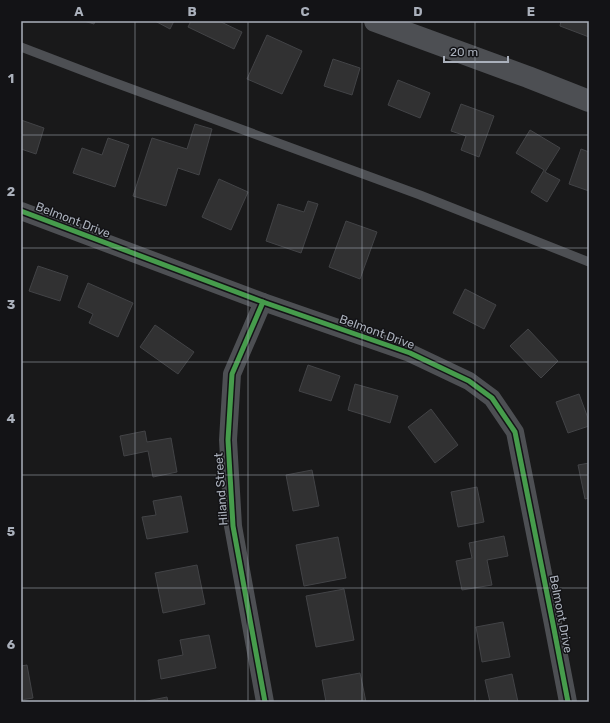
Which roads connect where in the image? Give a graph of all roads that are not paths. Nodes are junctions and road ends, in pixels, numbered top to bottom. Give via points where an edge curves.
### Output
1 (375, 21) edge
2 (21, 47) edge
3 (589, 101) edge
4 (21, 211) edge
5 (589, 262) edge
6 (263, 302) junction
7 (265, 702) edge
8 (568, 702) edge

1 - 3 street
2 - 5 lane via 420,195
4 - 6 street, Belmont Drive
6 - 7 street, Hiland Street via 232,374 228,440 233,526
6 - 8 street, Belmont Drive via 410,353 469,381 492,398 515,432

